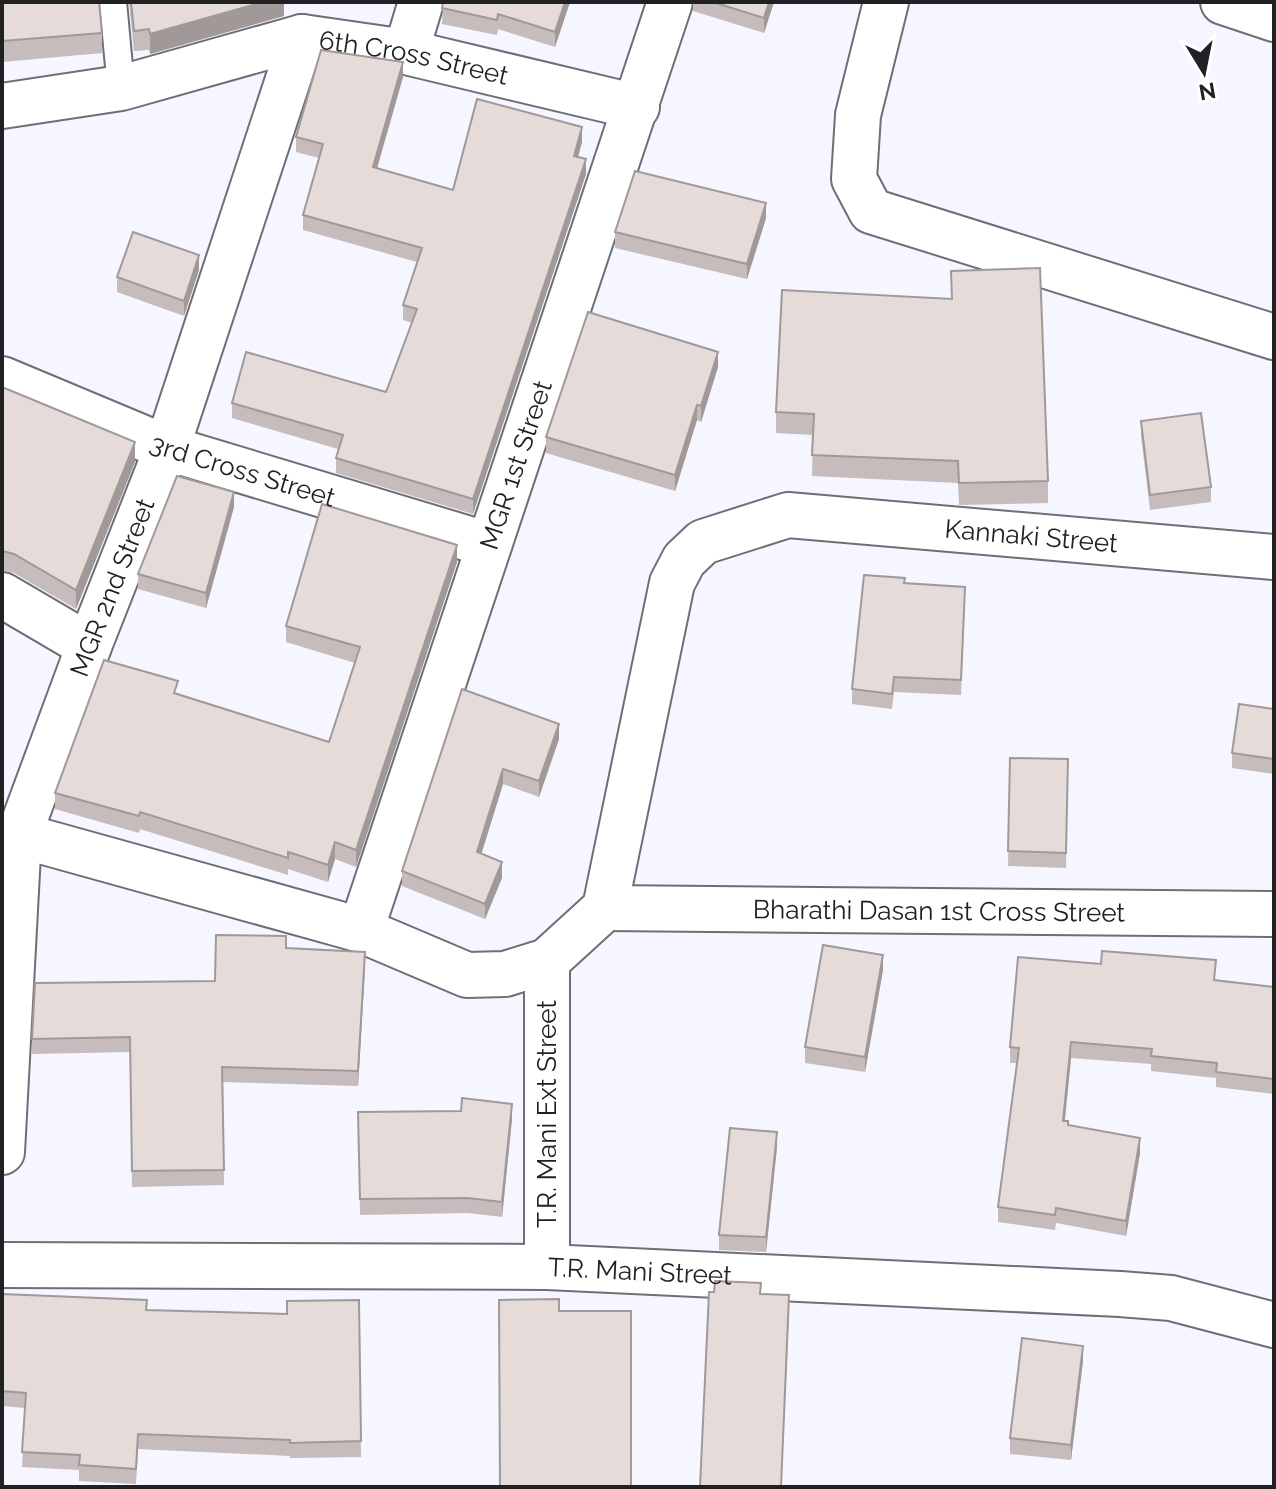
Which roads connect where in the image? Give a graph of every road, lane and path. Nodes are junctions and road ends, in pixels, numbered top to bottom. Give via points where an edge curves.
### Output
1 (113, 2) edge
2 (421, 2) edge
3 (670, 2) edge
4 (886, 2) edge
5 (1223, 2) edge
6 (1274, 19) edge
7 (302, 37) junction
8 (406, 52) junction
9 (121, 88) junction
10 (2, 106) edge
11 (637, 107) junction
12 (1274, 337) edge
13 (2, 379) edge
14 (167, 448) junction
15 (489, 545) junction
16 (1274, 557) edge
17 (2, 595) edge
18 (89, 646) junction
19 (19, 835) junction
20 (605, 908) junction
21 (1274, 914) edge
22 (361, 930) junction
23 (547, 961) junction
24 (2, 1152) edge
25 (2, 1265) edge
26 (547, 1267) junction
27 (1274, 1325) edge

1 - 9 lane
2 - 8 street
3 - 11 street, MGR 1st Street
4 - 12 street via 858,115 854,179 871,211
5 - 6 street
7 - 8 street, 6th Cross Street
7 - 9 street, 6th Cross Street
7 - 14 street, MGR 2nd Street
8 - 11 street, 6th Cross Street
9 - 10 street, 6th Cross Street
11 - 15 street, MGR 1st Street
13 - 14 street, 3rd Cross Street
14 - 15 street, 3rd Cross Street
14 - 18 street, MGR 2nd Street
15 - 22 street, MGR 1st Street
16 - 20 street, Kannaki Street via 788,515 703,542 684,560 672,583
17 - 18 street
18 - 19 street, MGR 2nd Street
19 - 22 street
19 - 24 street, MGR 2nd Street
20 - 21 street, Bharathi Dasan 1st Cross Street
20 - 23 street
22 - 23 street via 467,975 505,974
23 - 26 street, T.R. Mani Ext Street
25 - 26 street, T.R. Mani Street
26 - 27 street, T.R. Mani Street via 1171,1298

